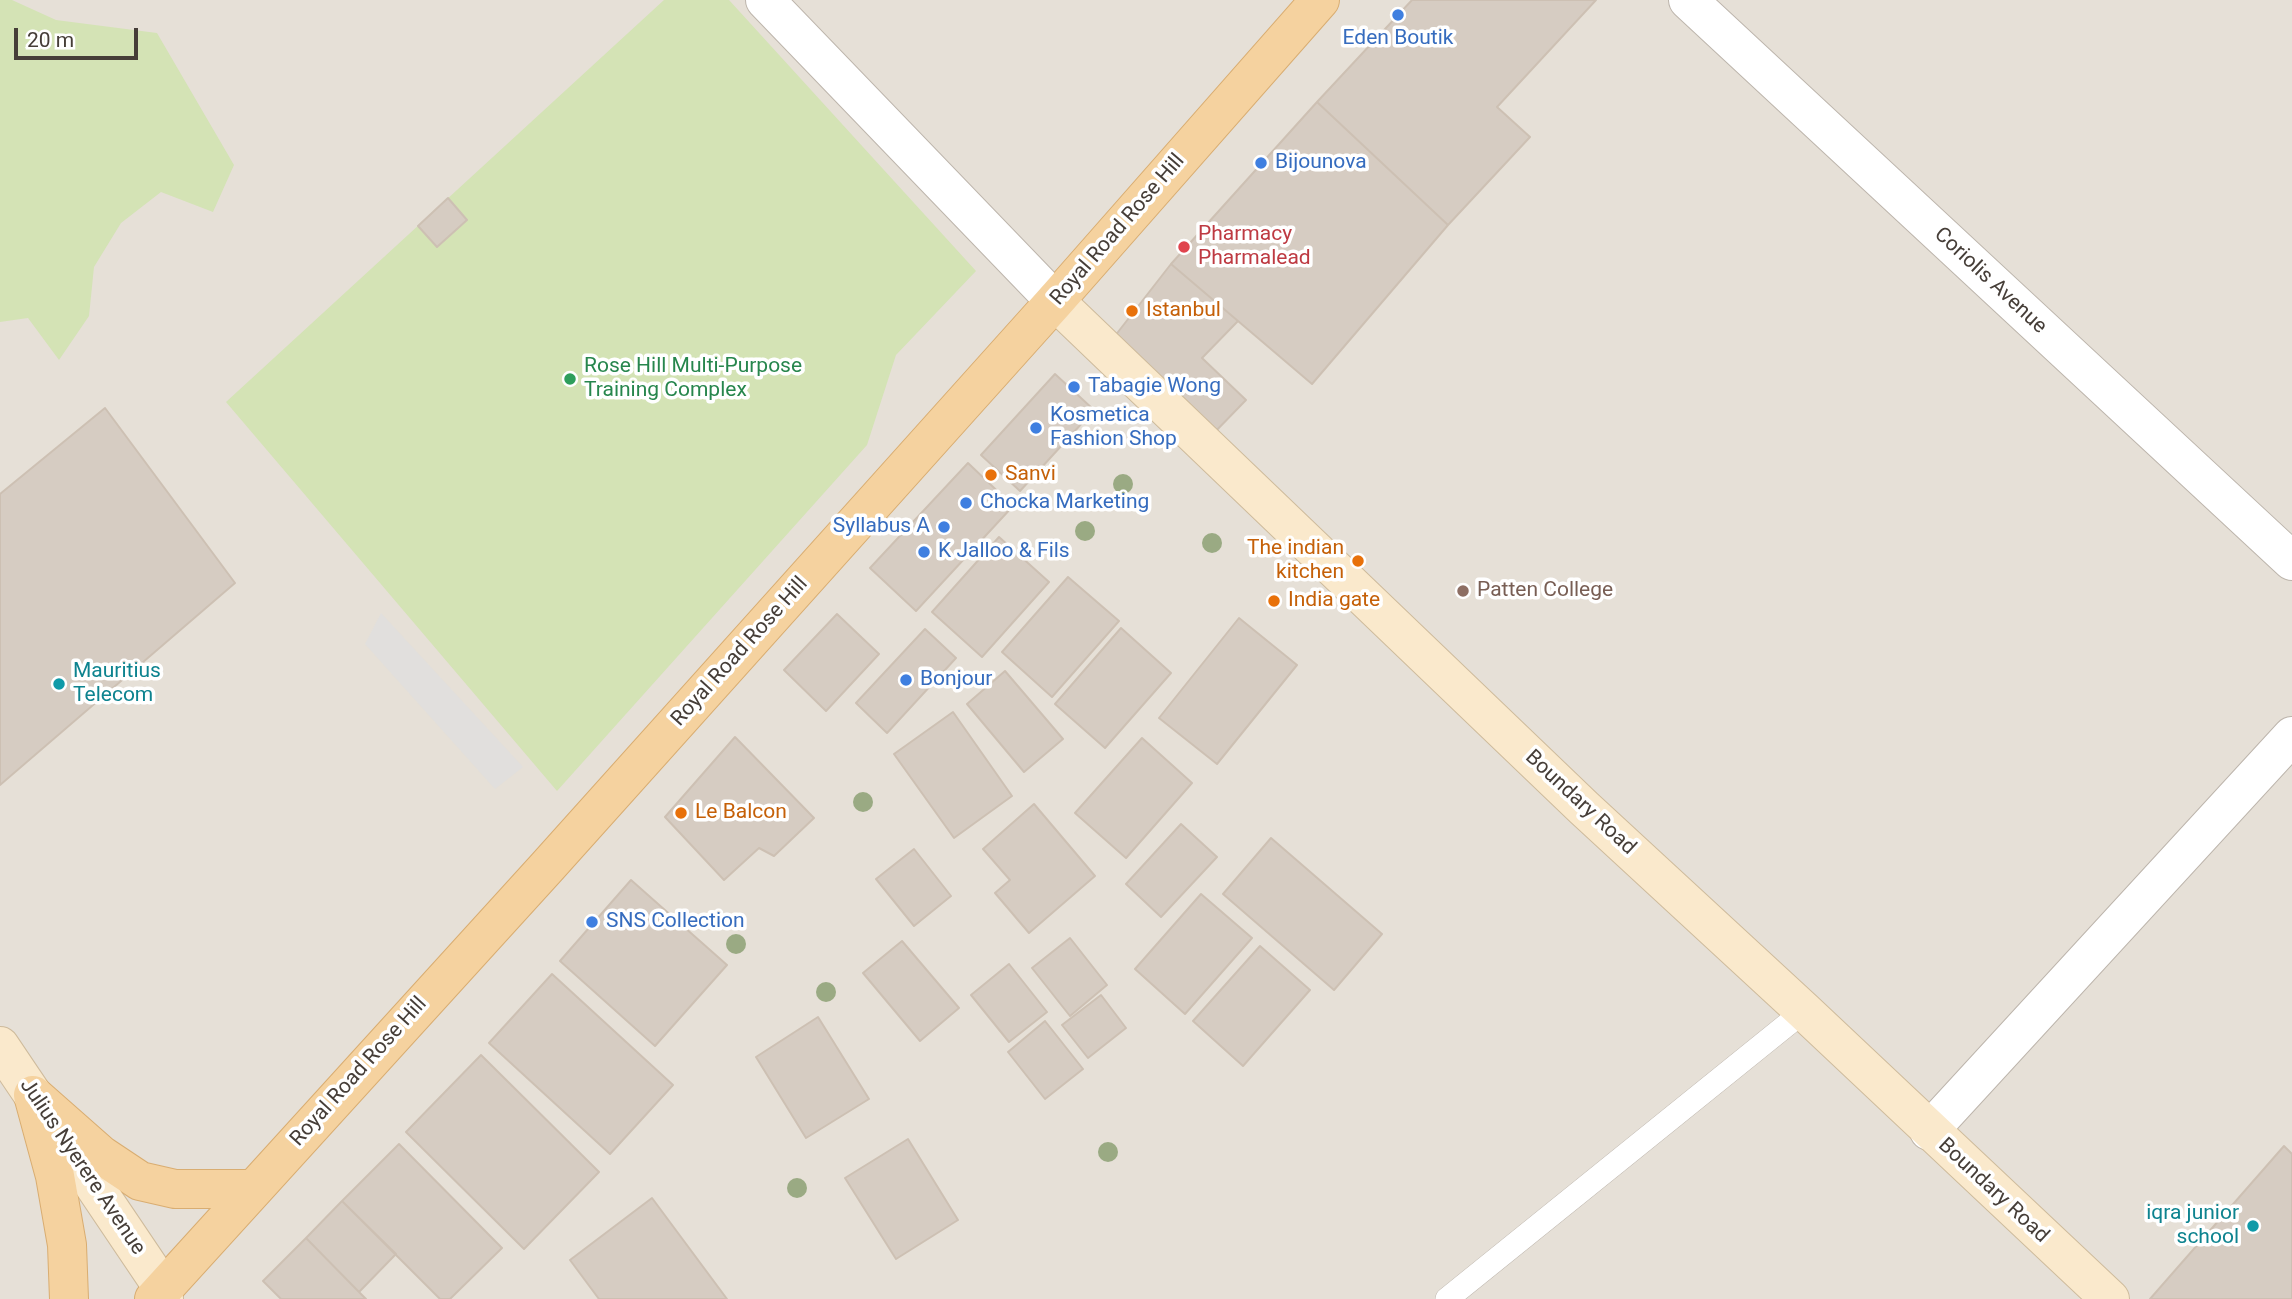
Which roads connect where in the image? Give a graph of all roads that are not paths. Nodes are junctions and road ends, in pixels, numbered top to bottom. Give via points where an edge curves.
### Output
1 (765, 0) edge
2 (1320, 0) edge
3 (1688, 0) edge
4 (1055, 301) junction
5 (2292, 561) edge
6 (2292, 736) edge
7 (1804, 1011) junction
8 (0, 1046) edge
9 (33, 1095) junction
10 (1929, 1130) junction
11 (253, 1189) junction
12 (160, 1295) edge
13 (69, 1299) edge
14 (1447, 1299) edge
15 (2110, 1299) edge

1 - 4 street
2 - 4 main road, Royal Road Rose Hill
3 - 5 street, Coriolis Avenue
4 - 7 main road, Boundary Road via 1584,808
4 - 11 main road, Royal Road Rose Hill
6 - 10 street
7 - 10 main road, Boundary Road
7 - 14 lane
8 - 9 main road, Julius Nyerere Avenue
9 - 11 main road via 101,1155 140,1181 175,1189
9 - 12 main road, Julius Nyerere Avenue
9 - 13 main road via 55,1175 67,1245
10 - 15 main road, Boundary Road
11 - 12 main road, Royal Road Rose Hill

